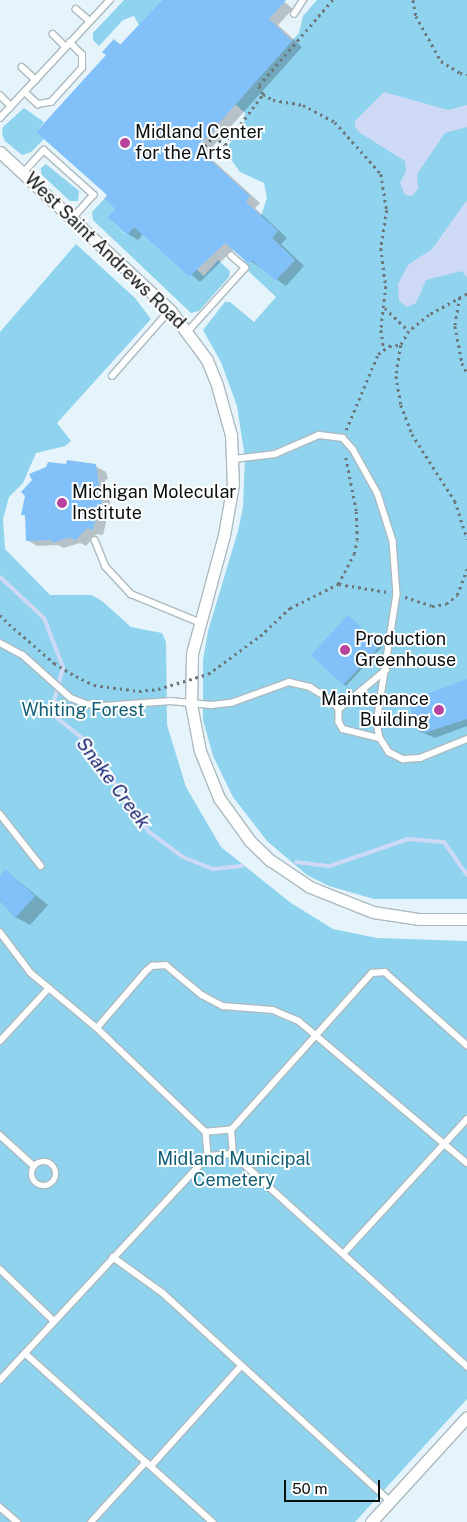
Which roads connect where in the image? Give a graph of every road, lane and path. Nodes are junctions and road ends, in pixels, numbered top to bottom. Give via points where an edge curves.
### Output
1 (110, 0) edge
2 (303, 0) edge
3 (333, 0) edge
4 (413, 0) edge
5 (76, 8) dead end
6 (294, 14) dead end
7 (90, 21) junction
8 (52, 34) dead end
9 (68, 45) junction
10 (22, 67) dead end
11 (467, 74) edge
12 (36, 80) junction
13 (24, 92) junction
14 (264, 94) junction
15 (0, 96) edge
16 (11, 106) junction
17 (0, 118) edge
18 (200, 151) dead end
19 (0, 152) edge
20 (23, 173) junction
21 (73, 218) junction
22 (230, 256) dead end
23 (467, 294) edge
24 (460, 297) junction
25 (385, 308) junction
26 (170, 310) junction
27 (188, 331) junction
28 (409, 331) junction
29 (401, 345) junction
30 (384, 350) junction
31 (467, 373) edge
32 (112, 376) dead end
33 (343, 438) junction
34 (234, 459) junction
35 (467, 539) edge
36 (95, 540) dead end
37 (467, 569) edge
38 (466, 576) edge
39 (338, 584) junction
40 (461, 587) junction
41 (467, 590) edge
42 (397, 594) junction
43 (0, 615) edge
44 (199, 622) junction
45 (0, 643) edge
46 (386, 670) junction
47 (191, 704) junction
48 (339, 709) junction
49 (380, 738) junction
50 (467, 739) edge
51 (0, 814) edge
52 (41, 866) dead end
53 (467, 919) edge
54 (0, 932) edge
55 (49, 988) junction
56 (97, 1028) junction
57 (317, 1033) junction
58 (0, 1041) edge
59 (467, 1045) edge
60 (467, 1119) edge
61 (231, 1130) junction
62 (206, 1132) junction
63 (0, 1135) edge
64 (445, 1142) junction
65 (233, 1154) junction
66 (208, 1156) junction
67 (467, 1162) edge
68 (34, 1166) junction
69 (343, 1254) junction
70 (112, 1257) junction
71 (0, 1269) edge
72 (54, 1321) junction
73 (25, 1353) junction
74 (241, 1366) junction
75 (467, 1366) edge
76 (0, 1380) edge
77 (467, 1417) edge
78 (149, 1464) junction
79 (390, 1501) junction
80 (0, 1507) edge
81 (17, 1522) edge
82 (91, 1522) edge
83 (212, 1522) edge
84 (371, 1522) edge

1 - 7 lane
2 - 6 lane
3 - 14 path via 259,86
4 - 11 path via 416,16 442,61
5 - 7 lane
7 - 9 lane
8 - 9 lane
9 - 12 lane
9 - 13 lane via 82,55 82,68 51,102 38,104
10 - 12 lane
12 - 13 lane
13 - 16 lane
14 - 18 path via 225,145 214,136
14 - 25 path via 282,103 318,110 335,122 380,174 387,210 381,248
15 - 16 lane
16 - 17 lane
19 - 20 street, West Saint Andrews Road
20 - 21 street, West Saint Andrews Road
20 - 21 lane via 44,150 94,195
21 - 26 street, West Saint Andrews Road
22 - 27 lane via 245,268
23 - 24 path
24 - 28 path
24 - 31 path via 455,326
25 - 28 path
25 - 30 path via 381,330
26 - 27 street, West Saint Andrews Road
26 - 32 lane
27 - 34 street, West Saint Andrews Road via 207,360 217,385
28 - 29 path
29 - 30 path
29 - 35 path via 396,376 401,405 412,434 455,501
30 - 33 path via 376,359
33 - 34 lane via 319,435 275,454
33 - 39 path via 356,511 357,540 354,554
33 - 42 lane via 354,449 378,494 393,541
34 - 44 street, West Saint Andrews Road via 230,510
36 - 44 lane via 106,567 131,594
37 - 38 path
38 - 40 path
39 - 42 path
39 - 43 path, bridge via 290,608 260,636 208,674 158,689 139,691 94,686 54,663
40 - 41 path
40 - 42 path via 458,596 446,604 432,606
42 - 46 lane
44 - 47 street, West Saint Andrews Road via 192,654
45 - 47 lane via 23,655 71,698 103,706 155,701
46 - 48 lane
46 - 49 lane via 377,723
47 - 48 lane via 230,703 289,682 310,686
47 - 53 street, West Saint Andrews Road via 200,751 219,798 232,819 270,860 310,887 373,912 418,919
48 - 49 lane via 338,722 343,729
49 - 50 lane via 389,752 403,760 420,758
51 - 52 lane
54 - 55 lane via 22,963
55 - 56 lane
55 - 58 lane
56 - 57 lane via 146,970 160,964 172,968 202,995 223,1006 280,1011
56 - 62 lane
57 - 59 lane via 367,976 379,971 391,977
57 - 61 lane
57 - 64 lane
60 - 64 lane
61 - 62 lane
61 - 65 lane
62 - 66 lane
63 - 68 lane
64 - 67 lane
64 - 69 lane
65 - 66 lane
65 - 69 lane
66 - 70 lane
68 - 68 lane via 31,1174 37,1184 47,1186 55,1180 56,1170 49,1163
69 - 75 lane
70 - 72 lane
70 - 74 lane via 151,1283
71 - 72 lane
72 - 73 lane
73 - 76 lane
73 - 78 lane
74 - 78 lane
74 - 79 lane
77 - 79 street
78 - 82 lane
78 - 83 lane
79 - 84 street
80 - 81 lane

